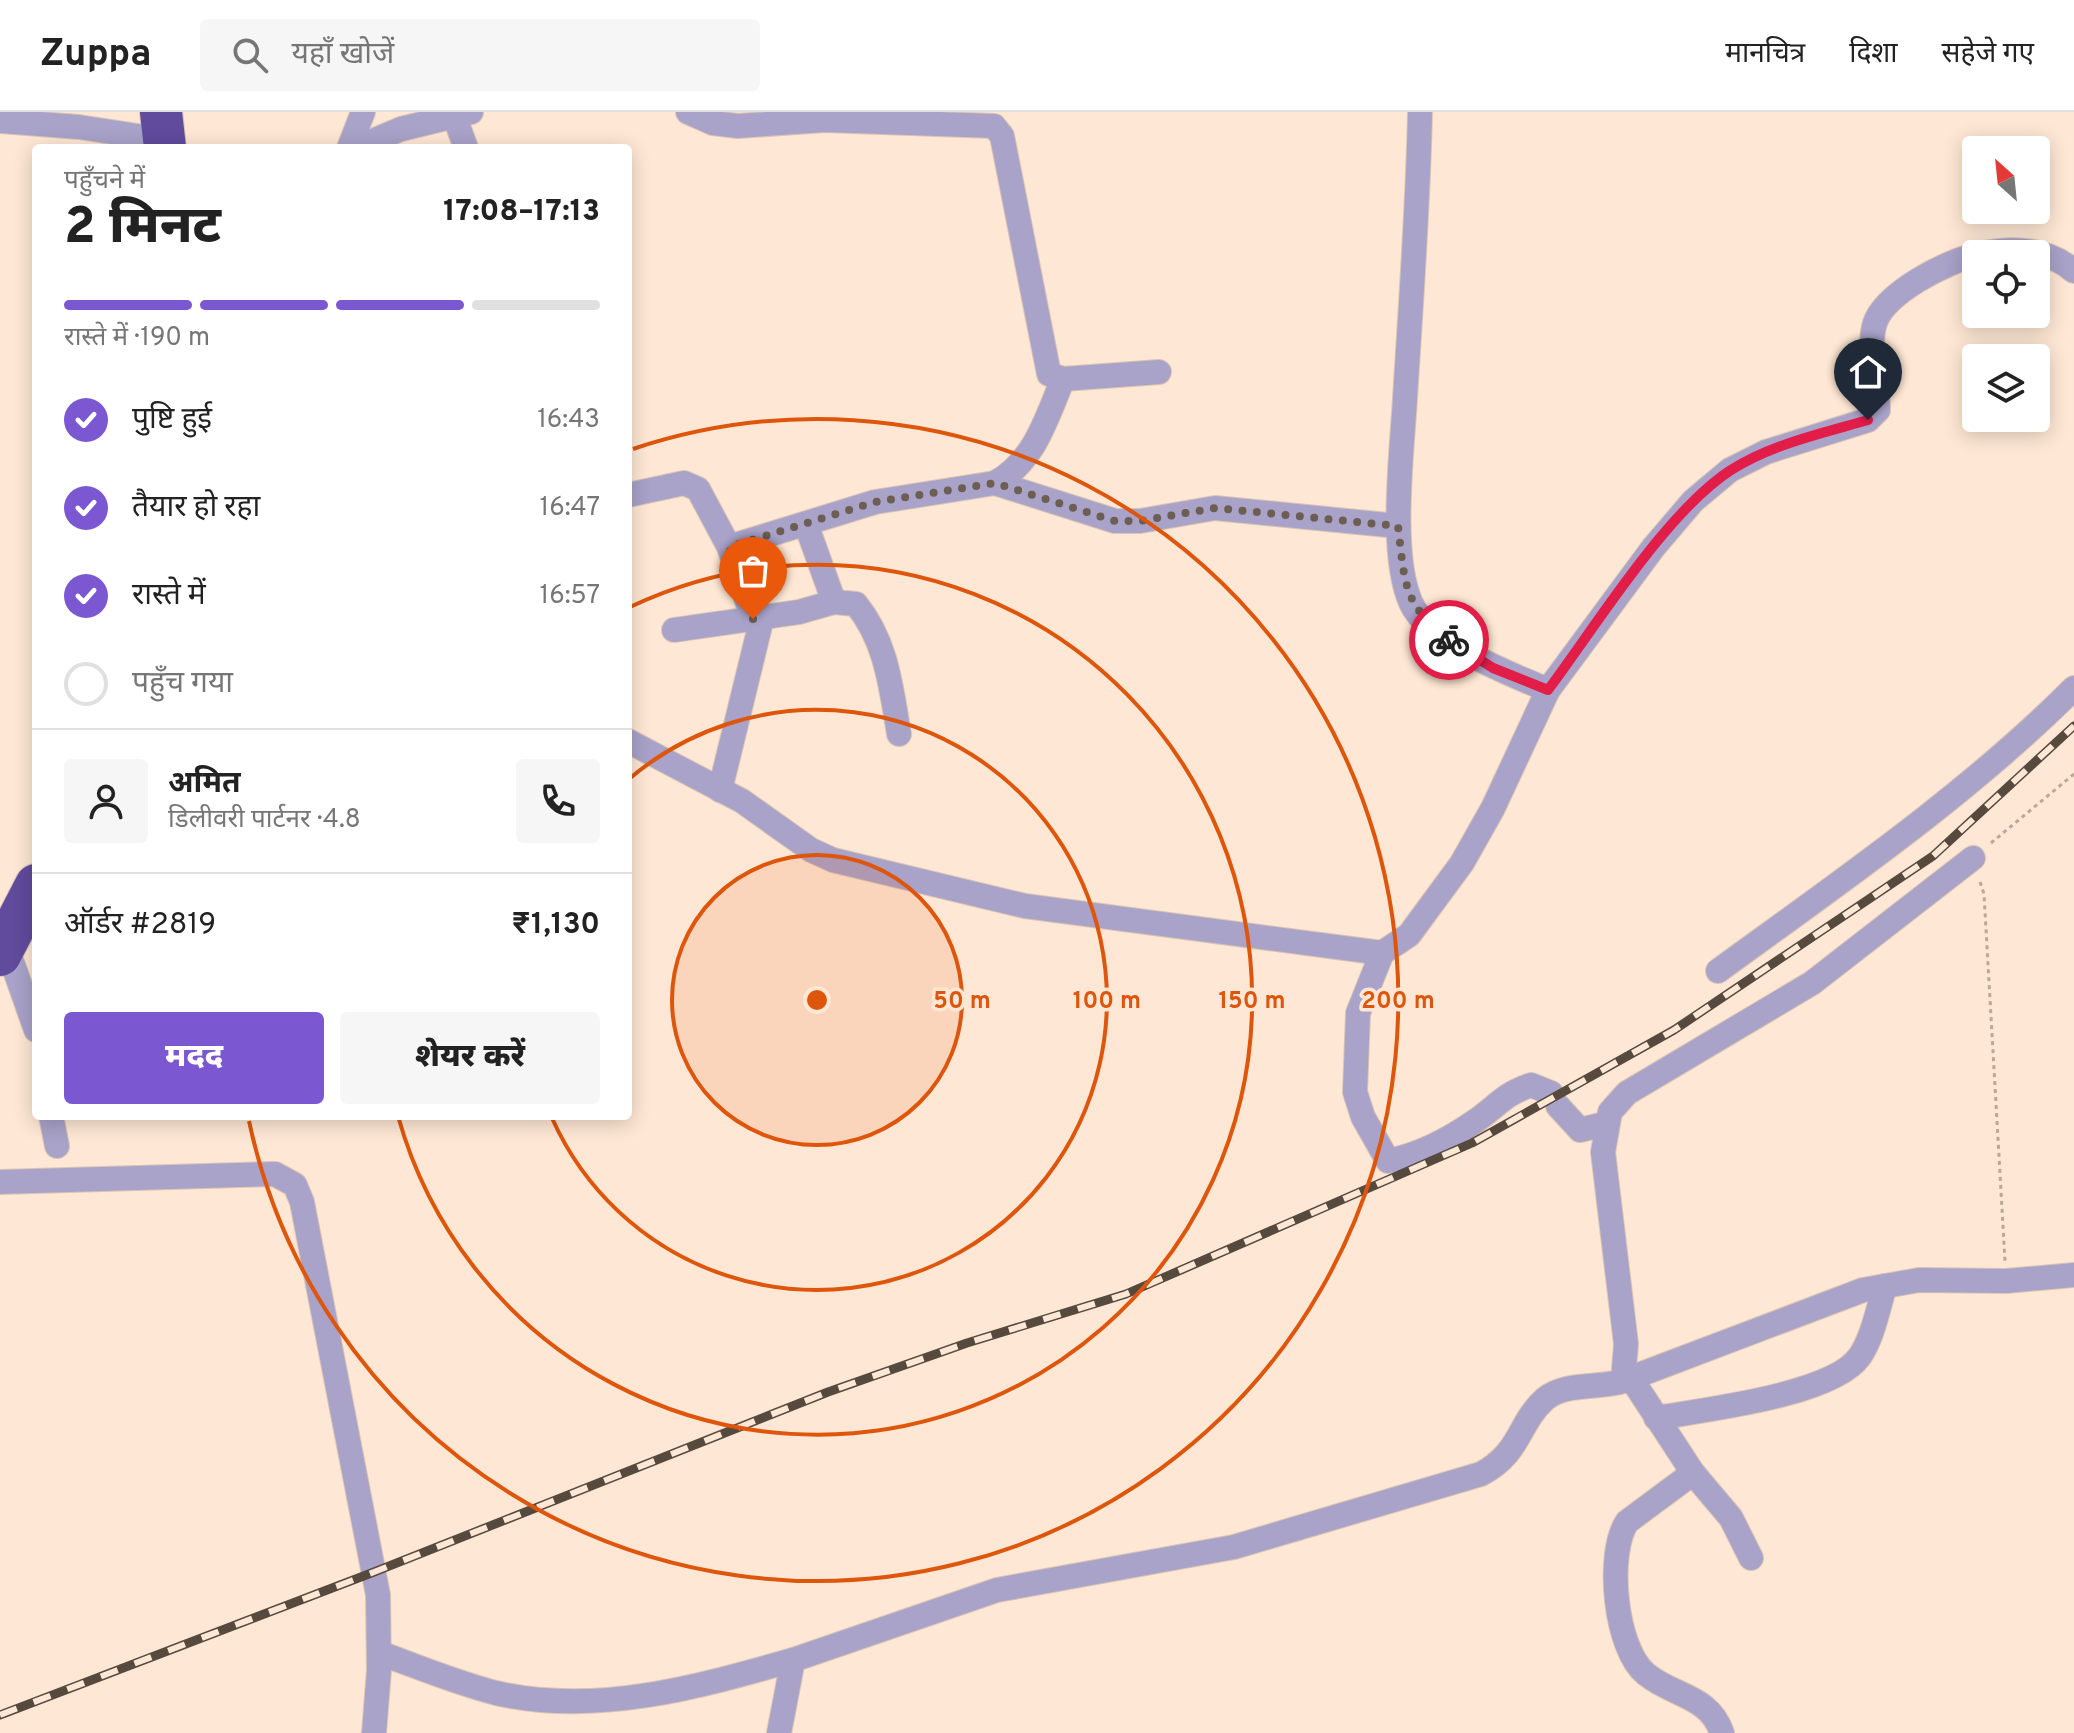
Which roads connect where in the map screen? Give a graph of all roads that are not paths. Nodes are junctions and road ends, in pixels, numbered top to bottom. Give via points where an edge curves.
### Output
1 (363, 112) edge
2 (688, 112) edge
3 (1420, 112) edge
4 (463, 114) edge
5 (0, 121) edge
6 (163, 133) edge
7 (351, 144) edge
8 (365, 144) edge
9 (466, 144) edge
10 (2050, 257) edge
11 (1962, 261) edge
12 (2074, 271) edge
13 (1159, 372) dead end
14 (1063, 379) junction
15 (995, 483) junction
16 (632, 494) edge
17 (806, 524) junction
18 (1398, 526) junction
19 (729, 547) junction
20 (834, 602) junction
21 (757, 618) junction
22 (674, 630) dead end
23 (2074, 688) edge
24 (1548, 690) junction
25 (899, 734) dead end
26 (632, 743) edge
27 (720, 790) junction
28 (1973, 858) road end
29 (32, 893) edge
30 (3, 950) edge
31 (1382, 953) junction
32 (1718, 971) dead end
33 (32, 1020) edge
34 (52, 1120) edge
35 (1605, 1124) junction
36 (57, 1146) dead end
37 (0, 1182) edge
38 (2074, 1275) edge
39 (1885, 1286) junction
40 (1627, 1379) junction
41 (1656, 1418) junction
42 (1693, 1473) junction
43 (1751, 1558) dead end
44 (380, 1653) junction
45 (793, 1660) junction
46 (374, 1733) edge
47 (779, 1733) edge
48 (1722, 1733) edge

1 - 7 street
2 - 14 street via 738,126 825,120 994,126 1002,136 1047,366 1055,379
3 - 18 street
4 - 8 street
4 - 9 street
5 - 6 street
10 - 12 street
11 - 24 street via 1921,279 1885,307 1875,323 1878,410 1868,420 1766,452 1730,470 1693,501
13 - 14 street
14 - 15 street via 1033,450
15 - 17 street via 875,502
15 - 18 street via 1115,521 1215,508
16 - 19 street via 691,484 716,515
17 - 19 street
17 - 20 street
18 - 24 street via 1411,603 1425,622 1493,668
19 - 21 street
20 - 21 street
20 - 25 street via 856,604 874,632 890,672
21 - 22 street
21 - 27 street
23 - 32 street via 2001,756
24 - 31 street via 1462,863 1409,935
26 - 27 street
27 - 31 street via 833,860 1025,906
28 - 35 street via 1812,983 1627,1093
29 - 30 highway
30 - 33 street
31 - 35 street via 1358,1013 1355,1092 1388,1161 1414,1156 1475,1121 1505,1094 1531,1085 1555,1100 1580,1130
34 - 36 street
35 - 40 street via 1603,1152
37 - 44 street via 275,1174 295,1185 372,1559
38 - 39 street via 1919,1280
39 - 40 street
39 - 41 street via 1862,1354 1844,1373 1742,1404
40 - 41 street
40 - 45 street via 1605,1387 1568,1388 1544,1400 1514,1448 1481,1474 1234,1547 997,1590
41 - 42 street
42 - 43 street via 1731,1518
42 - 48 street via 1620,1532 1616,1589 1635,1664 1705,1704
44 - 45 street via 498,1693 588,1700 683,1691
44 - 46 street
45 - 47 street

